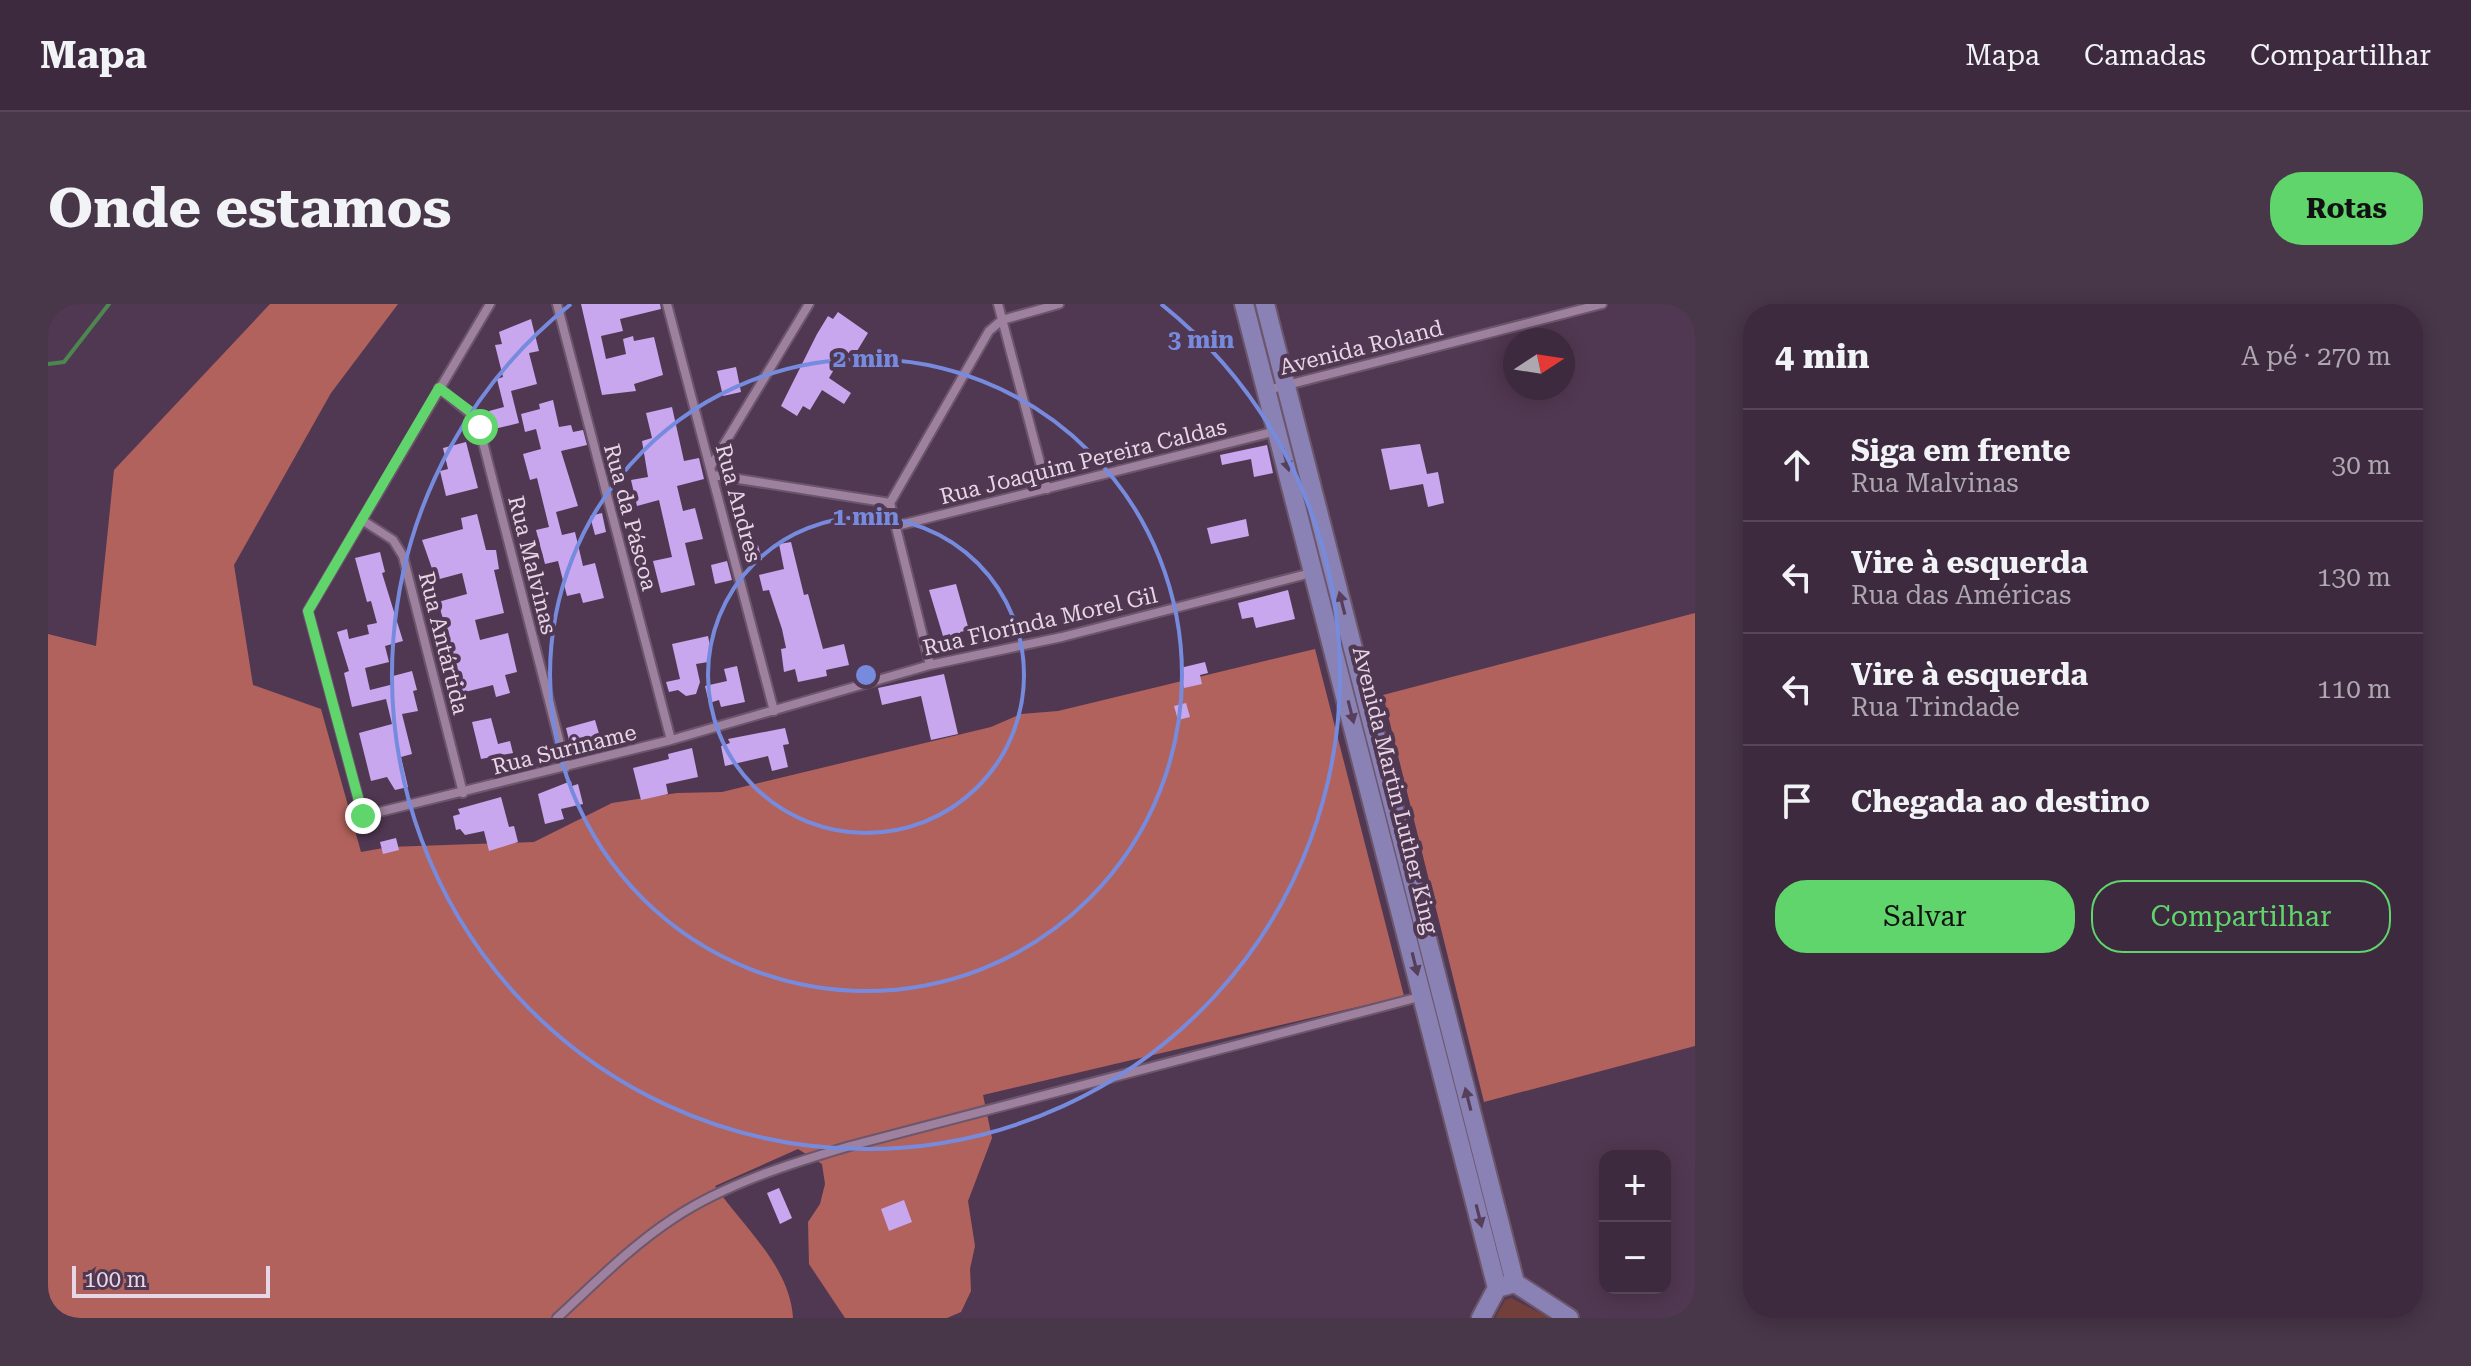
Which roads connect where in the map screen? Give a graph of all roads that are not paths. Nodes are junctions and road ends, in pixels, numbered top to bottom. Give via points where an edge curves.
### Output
1 (490, 304) edge
2 (557, 304) edge
3 (667, 304) edge
4 (809, 304) edge
5 (998, 304) edge
6 (1059, 304) edge
7 (1244, 304) edge
8 (1265, 304) edge
9 (1602, 304) edge
10 (1002, 320) junction
11 (1277, 387) junction
12 (439, 388) junction
13 (1278, 430) junction
14 (712, 471) junction
15 (1047, 489) junction
16 (890, 503) junction
17 (362, 520) junction
18 (896, 526) junction
19 (1315, 571) junction
20 (930, 665) junction
21 (774, 711) junction
22 (671, 740) junction
23 (566, 767) junction
24 (463, 793) junction
25 (1423, 996) junction
26 (1506, 1286) junction
27 (557, 1318) edge
28 (1481, 1318) edge
29 (1569, 1318) edge

1 - 12 street
2 - 22 street, Rua da Páscoa
3 - 14 street, Rua Andres
4 - 14 street
5 - 10 street
6 - 10 street
7 - 11 main road, Avenida Martin Luther King
8 - 11 main road, Avenida Martin Luther King
9 - 11 street, Avenida Roland
10 - 15 street
10 - 16 street via 989,331
11 - 13 main road, Avenida Martin Luther King
26 -> 11 main road, Avenida Martin Luther King
12 - 17 street
12 - 23 street, Rua Malvinas via 477,419
13 - 15 street, Rua Joaquim Pereira Caldas
13 -> 19 main road, Avenida Martin Luther King
14 - 16 street
14 - 21 street, Rua Andres
15 - 18 street, Rua Joaquim Pereira Caldas
16 - 18 street
17 - 24 street, Rua Antártida via 393,540 403,556
17 - 24 street, Rua Suriname via 308,611 363,816
18 - 20 street
19 - 20 street, Rua Florinda Morel Gil via 1062,637
19 -> 25 main road, Avenida Martin Luther King
20 - 21 street, Rua Florinda Morel Gil
21 - 22 street, Rua Suriname
22 - 23 street, Rua Suriname
23 - 24 street, Rua Suriname
25 -> 26 main road, Avenida Martin Luther King
25 - 27 street via 786,1167 676,1216
26 - 28 main road
26 - 29 main road

